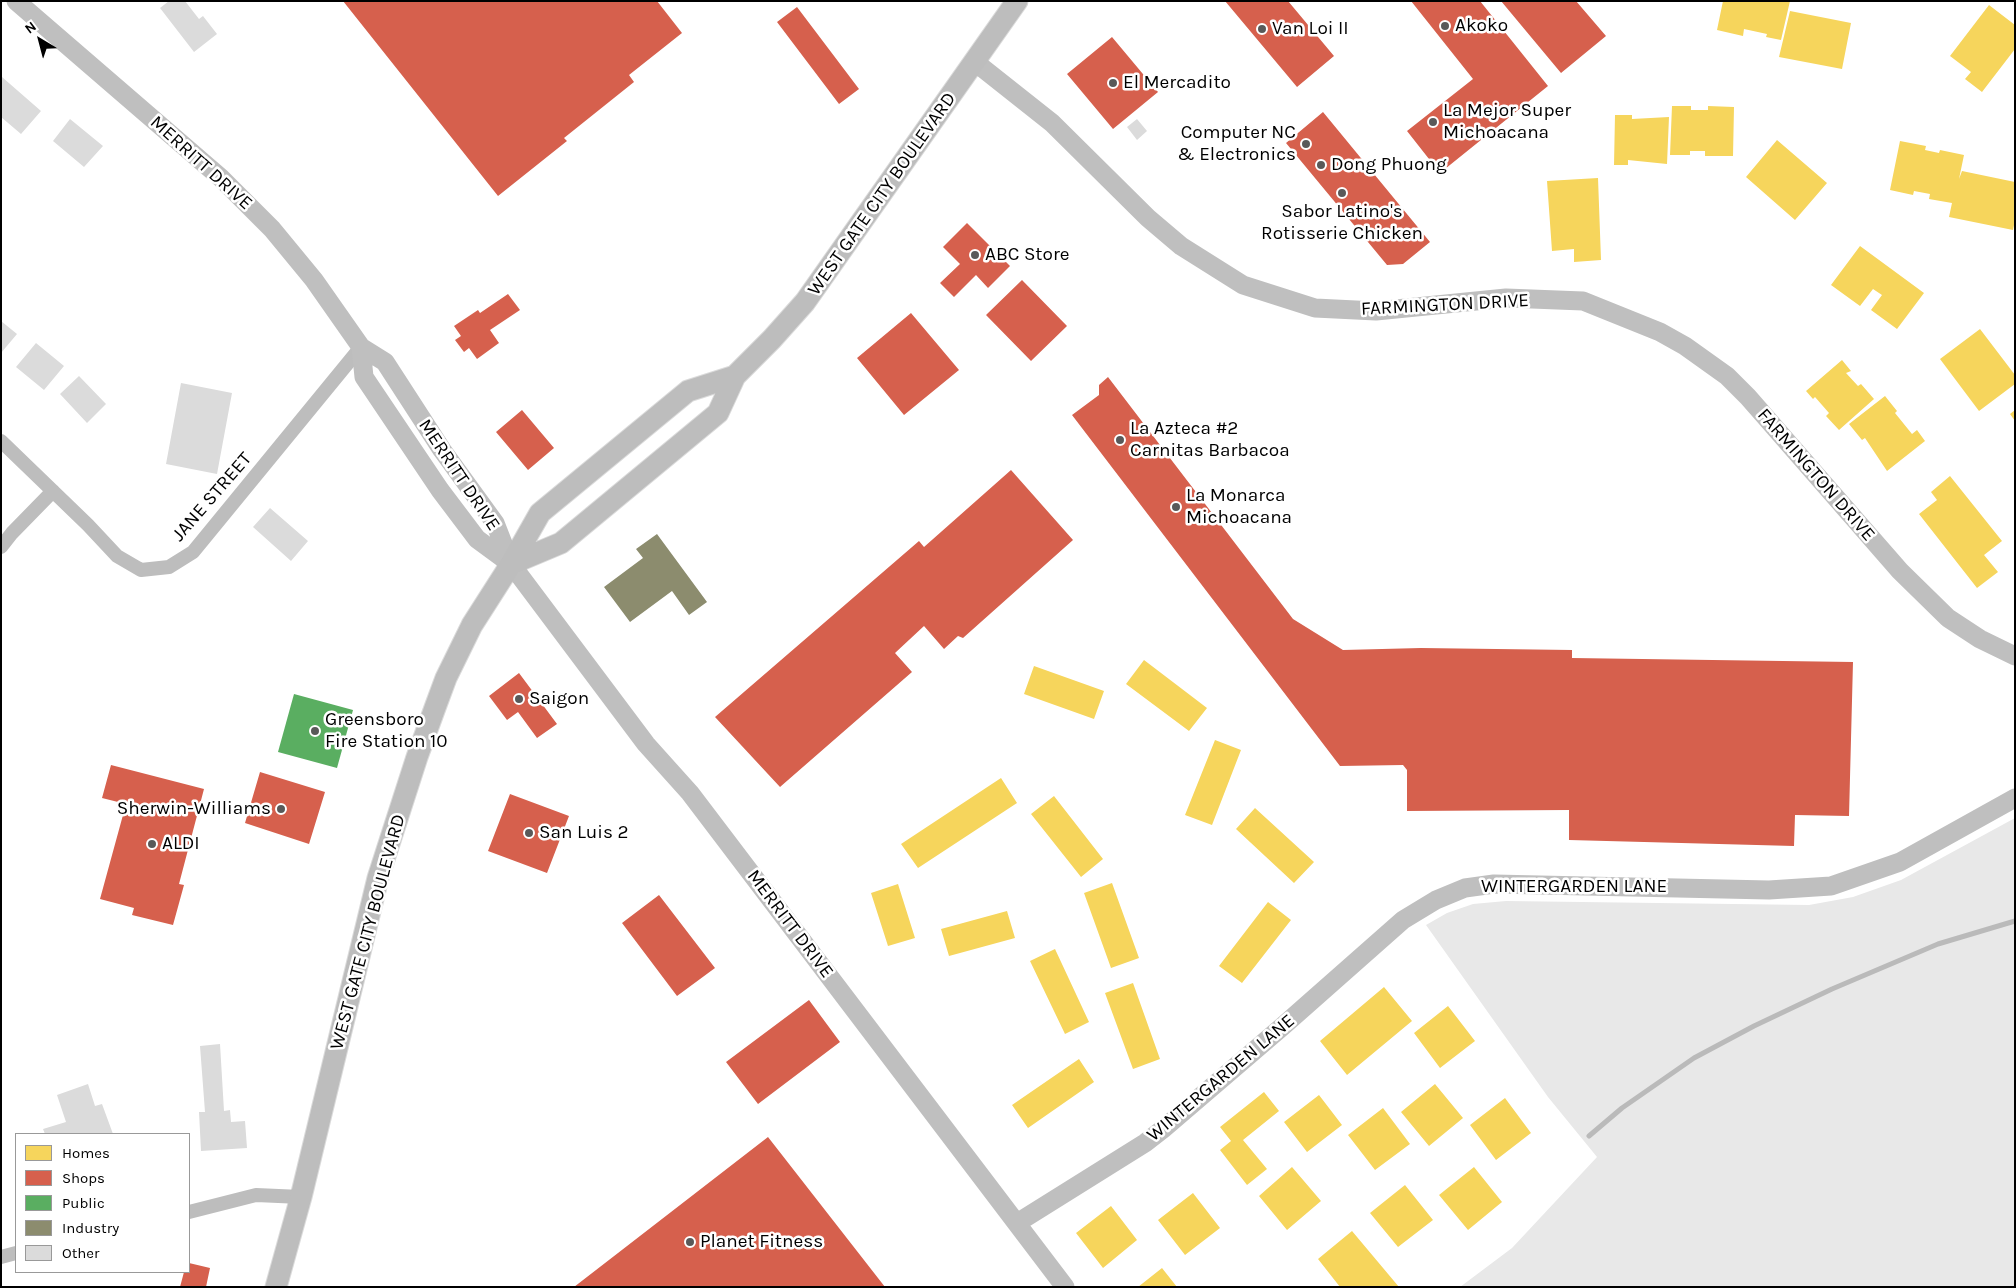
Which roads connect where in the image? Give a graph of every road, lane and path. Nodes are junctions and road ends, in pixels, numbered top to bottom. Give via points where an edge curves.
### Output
1 (16, 1) edge
2 (1017, 1) edge
3 (975, 62) junction
4 (361, 347) junction
5 (735, 376) junction
6 (1, 441) edge
7 (53, 490) junction
8 (1, 547) edge
9 (511, 564) junction
10 (2015, 656) edge
11 (2015, 798) edge
12 (301, 1197) junction
13 (190, 1212) edge
14 (1016, 1223) junction
15 (15, 1254) edge
16 (1, 1257) edge
17 (276, 1287) edge
18 (1065, 1287) edge

1 - 4 street, MERRITT DRIVE via 234,191 272,229 314,280
2 - 3 main road, WEST GATE CITY BOULEVARD
3 - 5 main road, WEST GATE CITY BOULEVARD via 805,302
3 - 10 street, FARMINGTON DRIVE via 1052,123 1148,218 1181,246 1242,284 1315,308 1376,312 1506,298 1584,301 1660,332 1685,346 1727,376 1748,397 1900,571 1948,618
4 - 7 street, JANE STREET via 193,552 169,567 141,570 117,556
4 - 9 street, MERRITT DRIVE via 385,362 495,524
5 - 9 main road, WEST GATE CITY BOULEVARD via 718,413 561,543
5 - 9 main road, WEST GATE CITY BOULEVARD via 688,391 540,513
6 - 7 street, JANE STREET
7 - 8 street
9 - 12 main road, WEST GATE CITY BOULEVARD via 472,625 446,678 417,757 378,878
9 - 14 street, MERRITT DRIVE via 646,744 690,793
11 - 14 street, WINTERGARDEN LANE via 1900,862 1831,886 1769,890 1494,884 1465,888 1436,900 1403,920 1145,1143
12 - 13 street via 256,1195
12 - 17 main road, WEST GATE CITY BOULEVARD
14 - 18 street, MERRITT DRIVE
15 - 16 street

